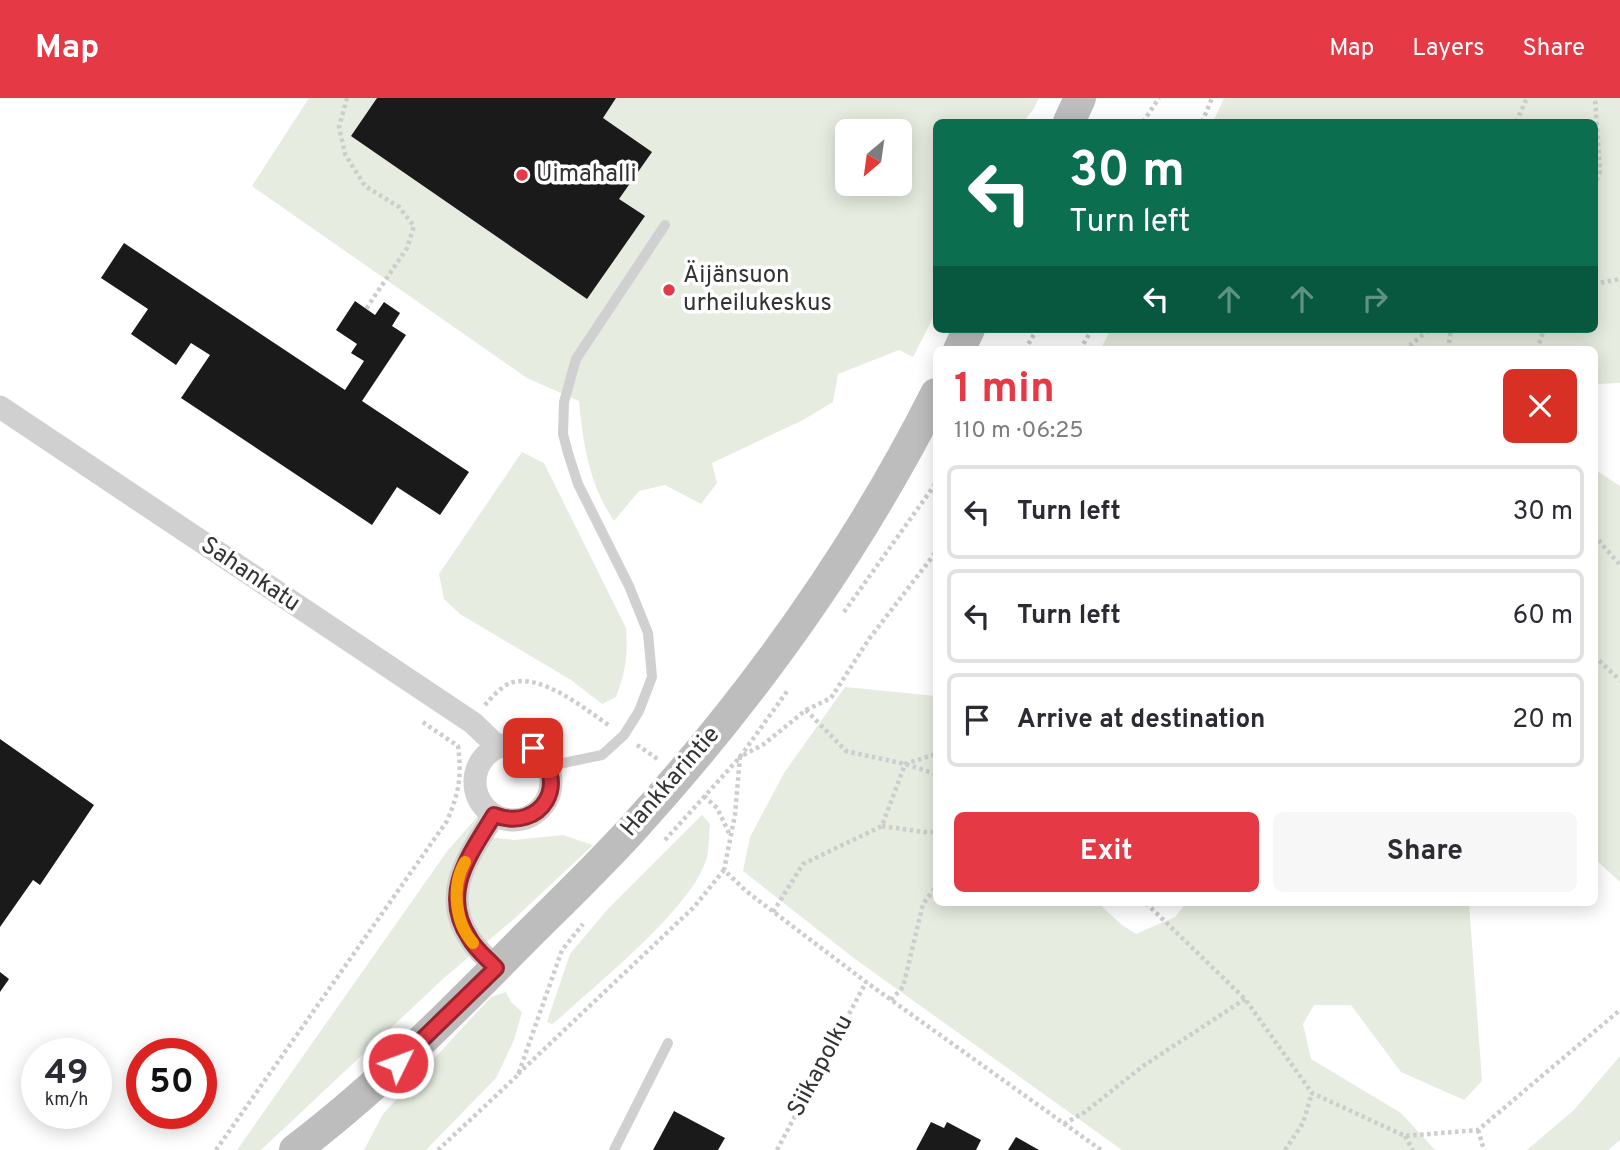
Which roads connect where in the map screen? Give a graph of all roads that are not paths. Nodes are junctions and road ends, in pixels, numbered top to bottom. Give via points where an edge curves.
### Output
1 (1080, 98) edge
2 (1070, 119) edge
3 (665, 225) dead end
4 (933, 399) edge
5 (0, 407) edge
6 (498, 747) junction
7 (549, 766) junction
8 (494, 815) junction
9 (496, 968) junction
10 (668, 1044) dead end
11 (339, 1117) junction
12 (295, 1150) edge
13 (312, 1150) edge
14 (614, 1150) edge

1 - 2 main road
3 - 7 lane via 576,359 564,402 563,434 578,484 648,633 652,677 624,735 602,755
4 - 9 main road, Hankkarintie via 866,522 752,685 634,828
5 - 6 street, Sahankatu via 473,723
6 - 7 street via 522,744 533,748
6 - 8 street via 480,762 475,785 478,797
7 - 8 street via 551,790 539,810 517,820
8 - 9 street via 461,869 456,905 470,939
9 - 11 main road, Hankkarintie
10 - 14 lane
11 - 12 main road, Hankkarintie
11 - 13 main road, Hankkarintie

